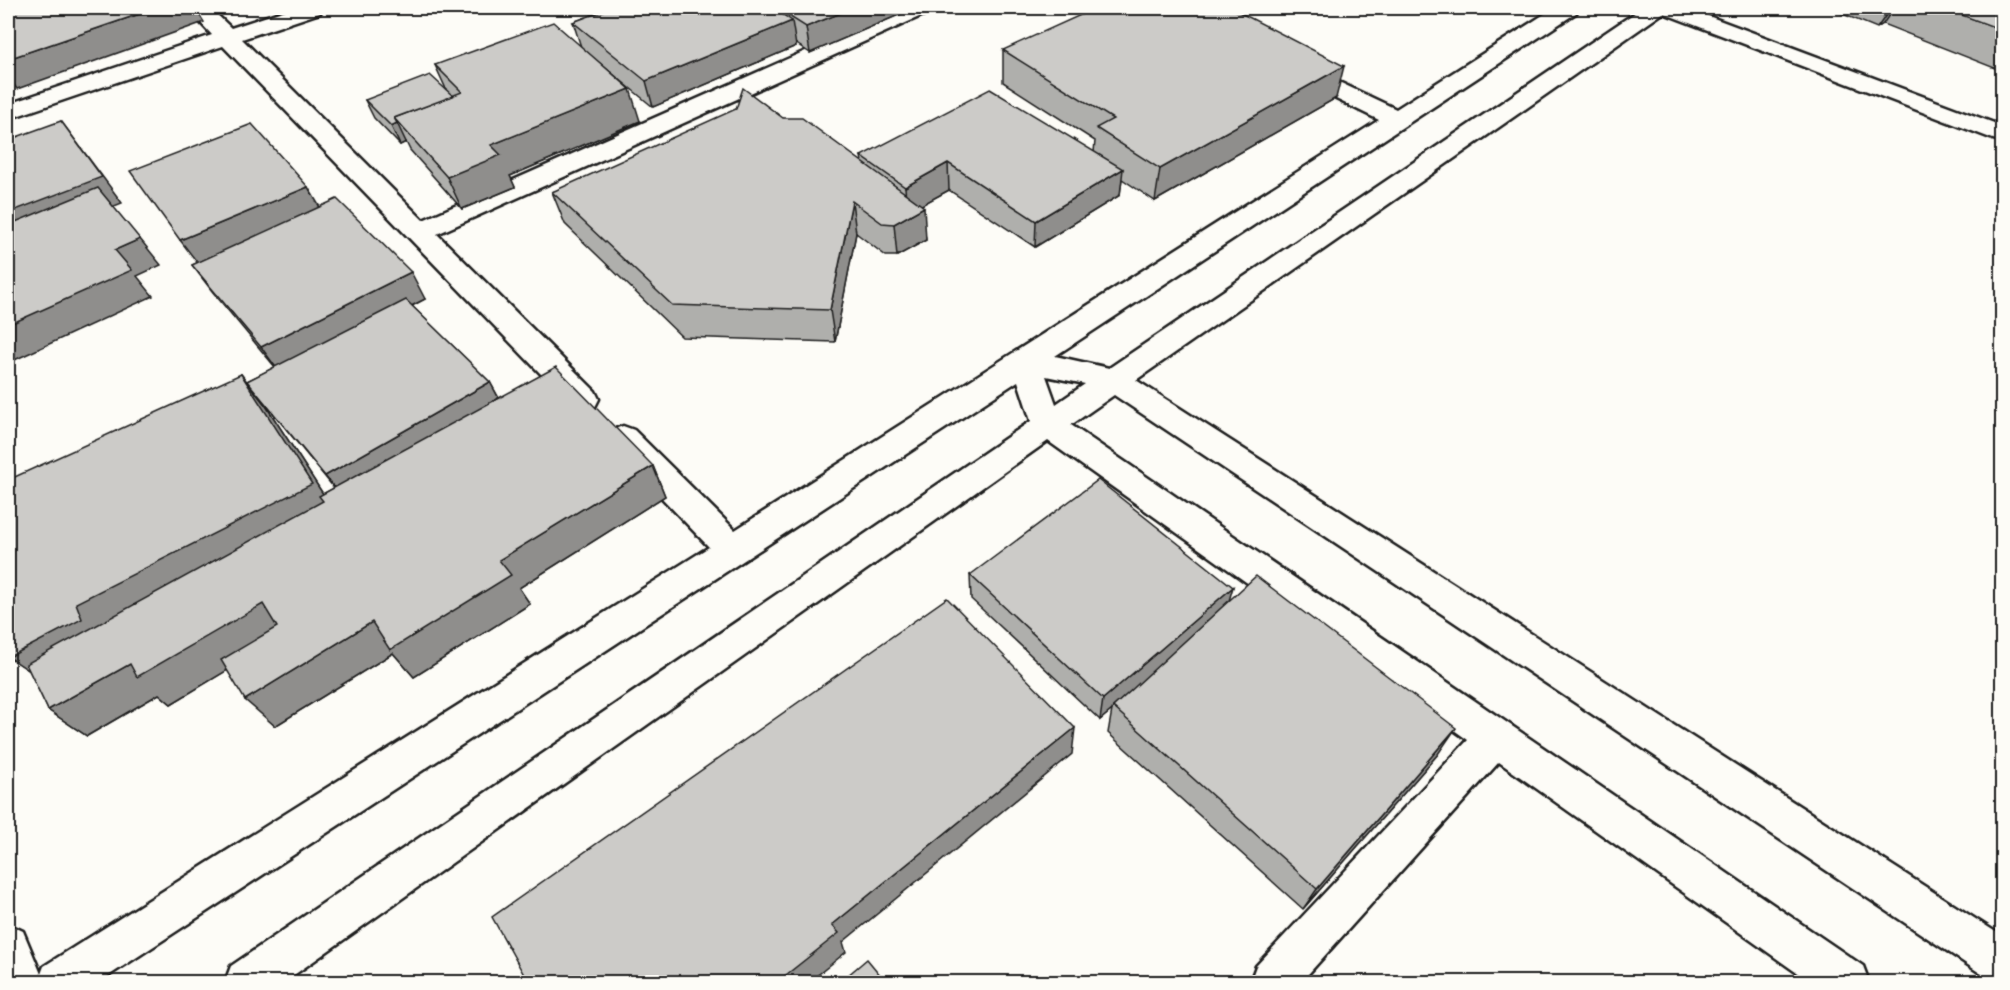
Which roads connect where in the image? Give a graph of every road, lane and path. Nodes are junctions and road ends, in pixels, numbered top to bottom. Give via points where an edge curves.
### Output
1 (198, 8) edge
2 (312, 8) edge
3 (921, 8) edge
4 (1569, 8) edge
5 (1656, 8) edge
6 (1669, 8) edge
7 (227, 37) junction
8 (1280, 63) edge
9 (8, 112) edge
10 (1397, 119) junction
11 (2002, 134) edge
12 (419, 232) junction
13 (1026, 361) junction
14 (1114, 380) junction
15 (1048, 425) junction
16 (733, 550) junction
17 (1496, 737) junction
18 (8, 946) edge
19 (2002, 961) edge
20 (22, 982) edge
21 (60, 982) edge
22 (247, 982) edge
23 (1272, 982) edge
24 (1847, 982) edge

1 - 7 street
2 - 7 street
3 - 12 street
4 - 10 street
5 - 14 street
6 - 11 street
7 - 9 street
7 - 12 street
8 - 10 street
10 - 13 street
12 - 16 street
13 - 14 street
13 - 15 street
13 - 16 street
14 - 15 street
14 - 19 street
15 - 17 street
15 - 22 street
16 - 21 street
17 - 23 street
17 - 24 street
18 - 20 street

